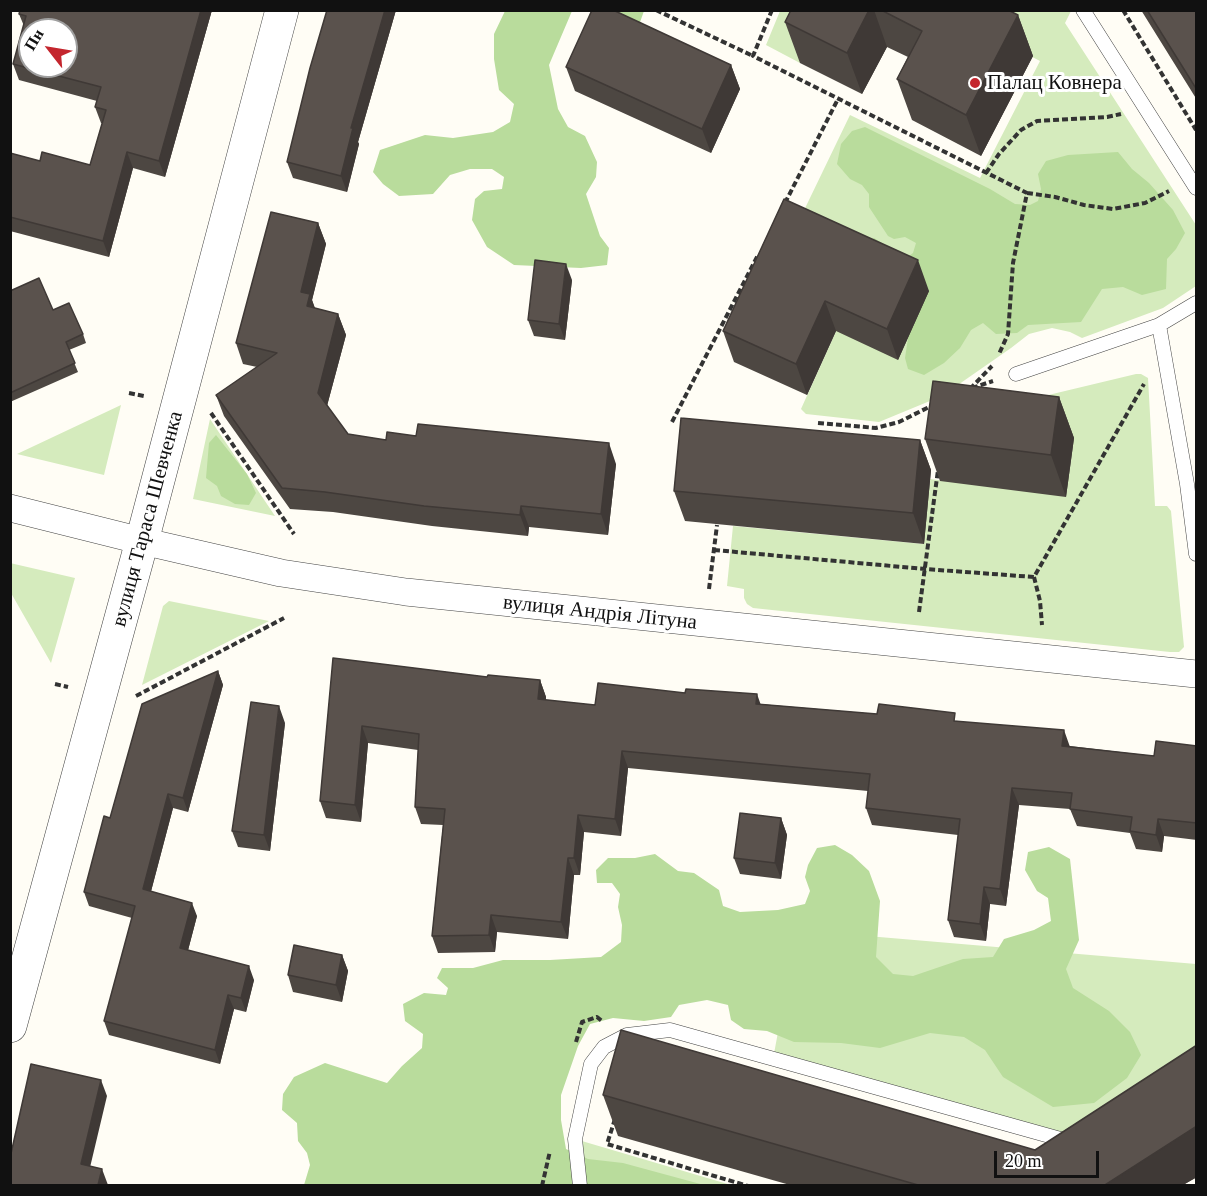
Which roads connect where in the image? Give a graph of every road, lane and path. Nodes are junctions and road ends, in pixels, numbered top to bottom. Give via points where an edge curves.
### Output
1 (282, 10) edge
2 (656, 10) edge
3 (771, 10) edge
4 (1083, 10) edge
5 (1123, 10) edge
6 (753, 56) junction
7 (838, 99) junction
8 (1141, 101) junction
9 (1197, 130) edge
10 (986, 173) junction
11 (1194, 184) edge
12 (1027, 193) junction
13 (785, 204) edge
14 (763, 245) edge
15 (1197, 303) edge
16 (1159, 325) junction
17 (1163, 351) junction
18 (1016, 374) dead end
19 (963, 392) edge
20 (129, 393) dead end
21 (178, 403) junction
22 (938, 403) edge
23 (672, 422) dead end
24 (818, 423) dead end
25 (939, 467) edge
26 (10, 508) edge
27 (717, 525) edge
28 (294, 534) dead end
29 (142, 542) junction
30 (714, 550) junction
31 (1197, 554) edge
32 (925, 569) junction
33 (1034, 577) junction
34 (709, 589) dead end
35 (919, 612) dead end
36 (284, 618) dead end
37 (1042, 625) dead end
38 (1197, 674) edge
39 (127, 701) dead end
40 (10, 1026) edge
41 (616, 1113) edge
42 (1083, 1128) edge
43 (580, 1185) edge
44 (748, 1185) edge

1 - 21 street, вулиця Тараса Шевченка
2 - 6 path
3 - 6 path
4 - 8 lane
5 - 9 path
6 - 7 path
7 - 10 path
7 - 13 path
8 - 10 path via 1127,112 1107,117 1037,121 1021,130
8 - 11 lane
10 - 12 path
11 - 12 path via 1145,203 1113,209
12 - 19 path via 1013,263 1008,334 995,361
14 - 23 path
15 - 16 lane
16 - 17 lane
16 - 18 lane
17 - 31 lane
17 - 33 path
20 - 21 path
21 - 28 path via 208,409
21 - 29 street, вулиця Тараса Шевченка
22 - 24 path via 899,422 876,428
25 - 32 path
26 - 29 street, вулиця Андрія Літуна
27 - 30 path
29 - 38 street, вулиця Андрія Літуна via 281,573 406,592
29 - 40 street, вулиця Тараса Шевченка
30 - 32 path
30 - 34 path
32 - 33 path
32 - 35 path
33 - 37 path
36 - 39 path
41 - 44 path via 608,1144
42 - 43 lane via 1064,1140 670,1030 627,1035 604,1047 591,1064 575,1139

